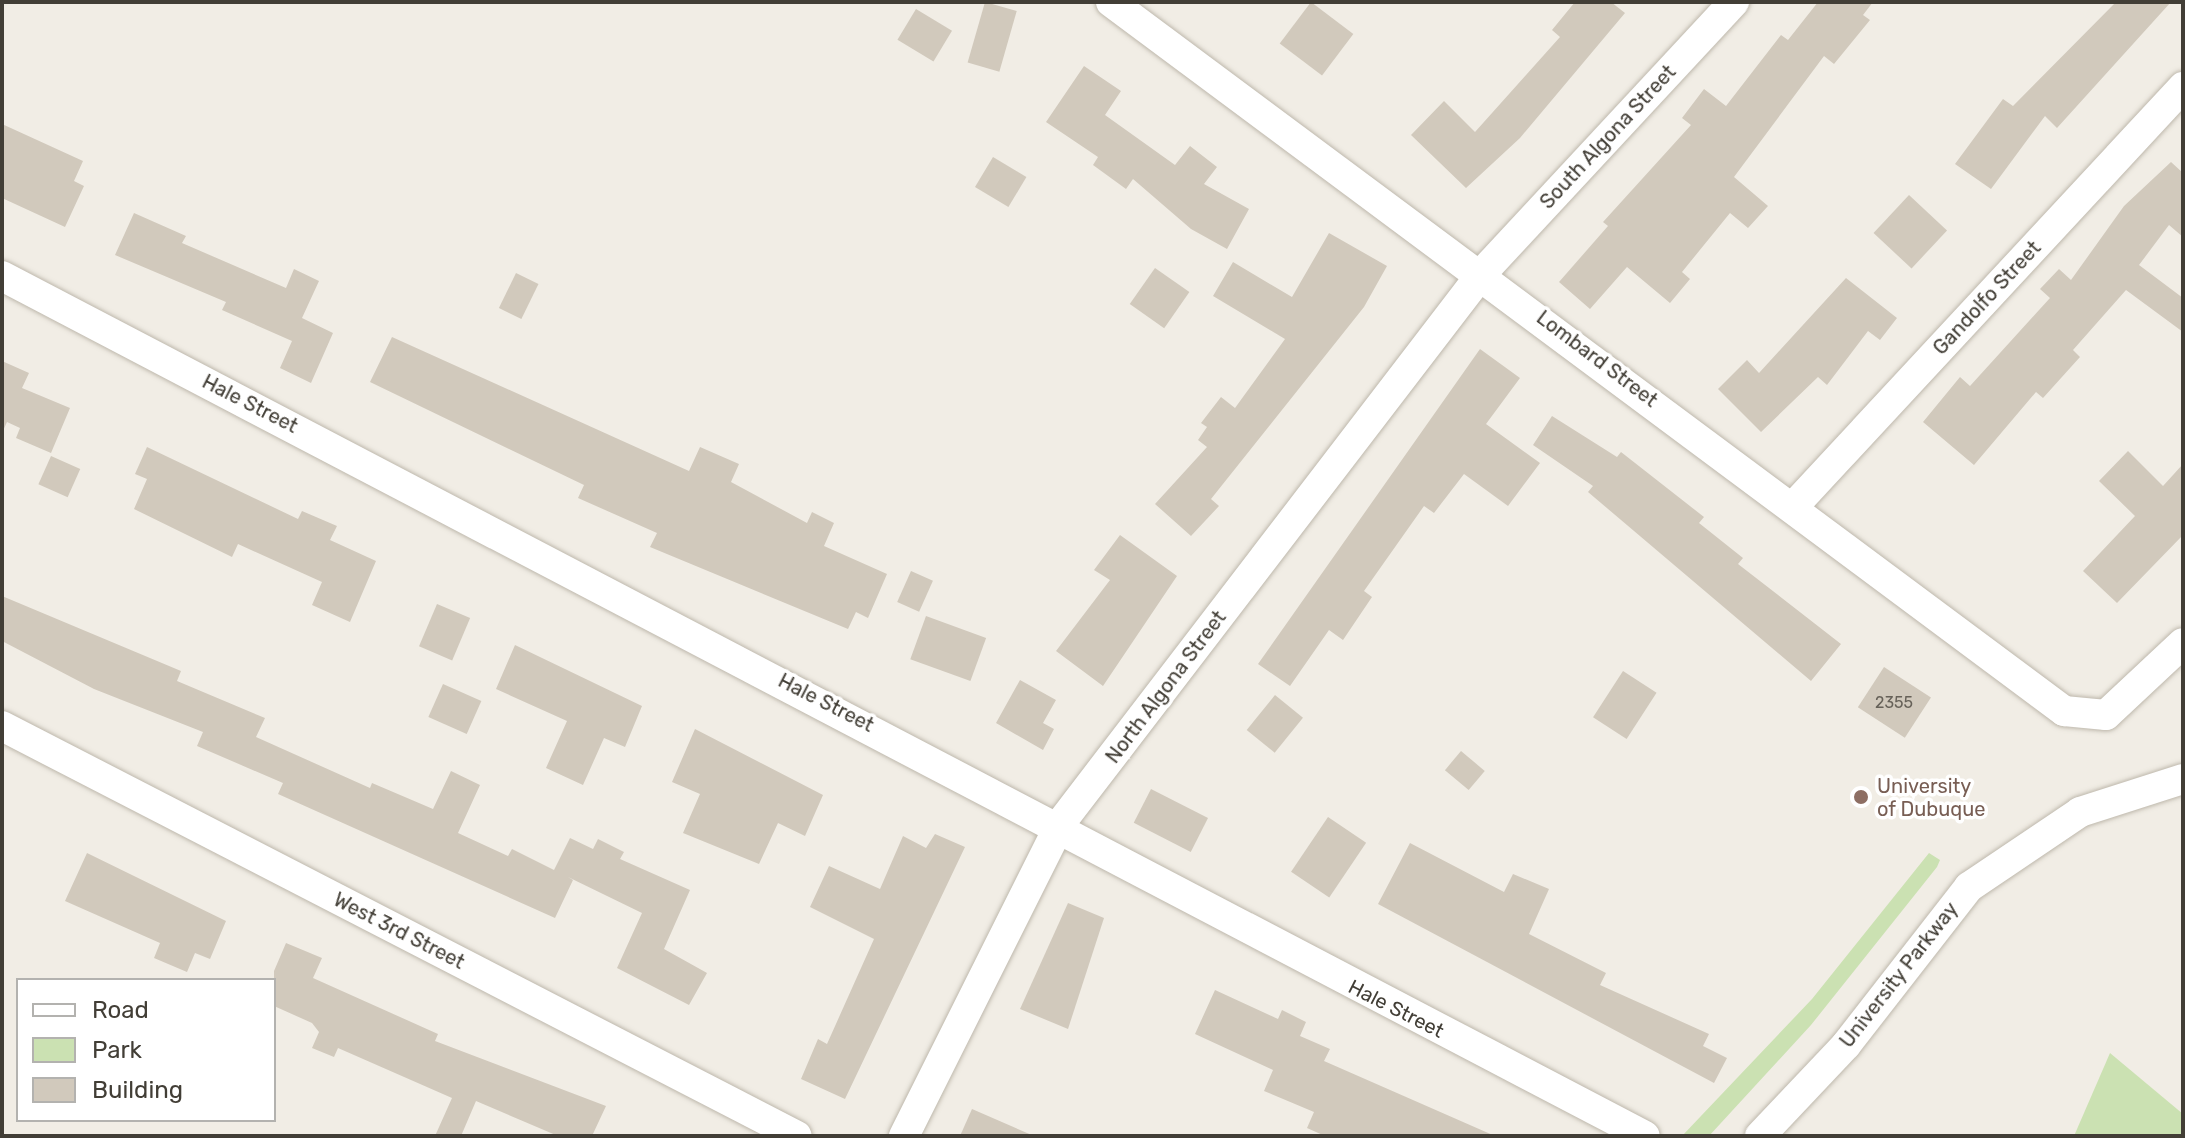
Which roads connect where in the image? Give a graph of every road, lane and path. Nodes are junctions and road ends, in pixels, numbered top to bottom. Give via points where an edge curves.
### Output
1 (1111, 2) edge
2 (1734, 2) edge
3 (2183, 87) edge
4 (1483, 272) junction
5 (2, 276) edge
6 (1792, 508) junction
7 (2183, 643) edge
8 (2, 726) edge
9 (2183, 779) edge
10 (1060, 824) junction
11 (797, 1136) edge
12 (904, 1136) edge
13 (1645, 1136) edge
14 (1760, 1136) edge

1 - 4 street, Lombard Street
2 - 4 street, South Algona Street
3 - 6 street, Gandolfo Street
4 - 6 street, Lombard Street
4 - 10 street, North Algona Street
5 - 10 street, Hale Street
6 - 7 street, Lombard Street via 2045,699 2082,714 2106,715
8 - 11 street, West 3rd Street
9 - 14 street, University Parkway via 2080,812 1987,871 1944,913 1846,1045
10 - 12 street, North Algona Street
10 - 13 street, Hale Street via 1216,918

